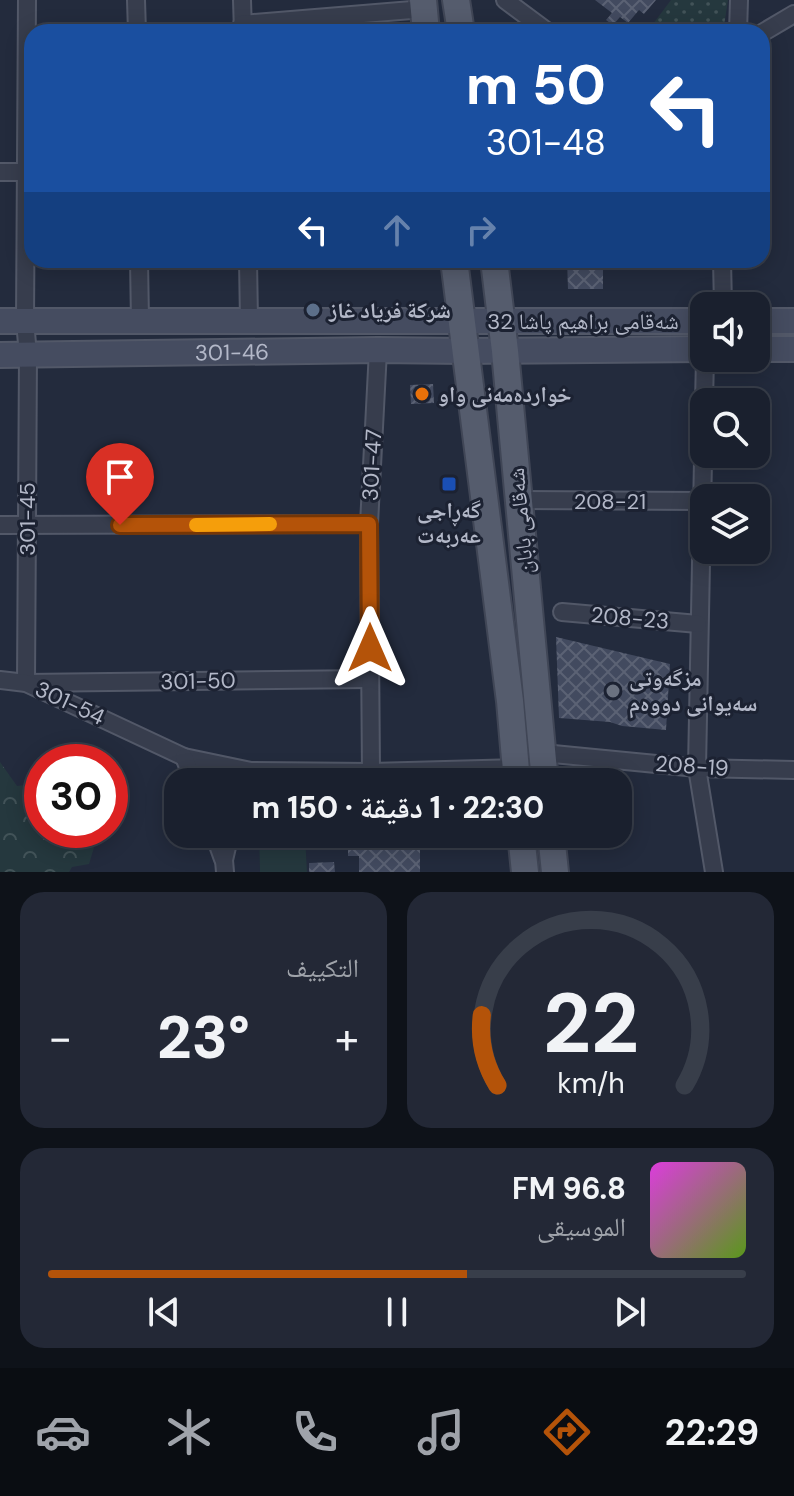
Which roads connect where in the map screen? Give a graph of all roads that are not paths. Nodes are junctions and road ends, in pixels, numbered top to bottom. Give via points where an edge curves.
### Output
1 (27, 0) edge
2 (136, 0) edge
3 (242, 0) edge
4 (456, 0) edge
5 (505, 0) edge
6 (739, 0) edge
7 (424, 14) edge
8 (794, 14) edge
9 (27, 24) edge
10 (137, 24) edge
11 (242, 24) edge
12 (294, 24) edge
13 (460, 24) edge
14 (537, 24) edge
15 (738, 24) edge
16 (770, 28) edge
17 (0, 172) edge
18 (24, 172) edge
19 (25, 268) edge
20 (139, 268) edge
21 (248, 268) edge
22 (455, 268) edge
23 (495, 268) edge
24 (722, 268) edge
25 (723, 292) edge
26 (0, 321) edge
27 (25, 321) junction
28 (140, 321) junction
29 (249, 321) junction
30 (462, 321) junction
31 (502, 321) junction
32 (690, 321) edge
33 (770, 321) edge
34 (794, 321) edge
35 (690, 349) edge
36 (770, 349) edge
37 (794, 349) edge
38 (378, 350) junction
39 (465, 351) junction
40 (505, 351) junction
41 (0, 355) edge
42 (28, 355) junction
43 (519, 500) junction
44 (690, 501) edge
45 (369, 524) junction
46 (0, 525) edge
47 (27, 525) junction
48 (700, 564) edge
49 (562, 612) dead end
50 (698, 624) junction
51 (370, 679) junction
52 (0, 680) edge
53 (26, 683) junction
54 (543, 753) junction
55 (184, 757) junction
56 (188, 768) edge
57 (220, 768) edge
58 (371, 768) edge
59 (515, 768) edge
60 (544, 768) edge
61 (697, 768) junction
62 (794, 770) edge
63 (522, 848) edge
64 (552, 848) edge
65 (525, 872) edge
66 (555, 872) edge
67 (714, 872) edge

1 - 9 street, 301-45
2 - 10 street
3 - 11 street
4 - 13 main road
5 - 14 street
6 - 15 street
7 - 12 street
8 - 16 street
17 - 18 street
19 - 27 street, 301-45
20 - 28 street
21 - 29 street
22 - 30 main road
23 - 31 main road, شەقامی بابان
24 - 25 street
26 - 27 main road, 301-46
27 - 28 main road, 301-46
27 - 42 street, 301-45
28 - 29 main road, 301-46
29 - 30 main road, 301-46
30 - 31 main road, شەقامی براهیم پاشا 32
30 - 39 main road
31 - 32 main road, شەقامی براهیم پاشا 32
31 - 40 main road, شەقامی بابان
33 - 34 main road
35 - 40 main road, شەقامی براهیم پاشا 32
36 - 37 main road
38 - 39 main road, 301-46
38 - 42 main road, 301-46
38 - 45 street, 301-47
39 - 40 main road, شەقامی براهیم پاشا 32
39 - 59 main road
40 - 43 main road, شەقامی بابان
41 - 42 main road, 301-46
42 - 47 street, 301-45
43 - 44 street, 208-21
43 - 54 main road, شەقامی بابان
45 - 47 street
45 - 51 street, 301-47
46 - 47 street
47 - 53 street, 301-45
48 - 50 street
49 - 50 street, 208-23
50 - 61 street
51 - 53 street, 301-50
51 - 58 street, 301-47
52 - 53 street, 301-54
53 - 55 street, 301-54
54 - 60 main road, شەقامی بابان
54 - 61 street, 208-19
55 - 56 street
55 - 57 street, 301-54
61 - 62 street, 208-19
61 - 67 street
63 - 65 main road
64 - 66 main road

